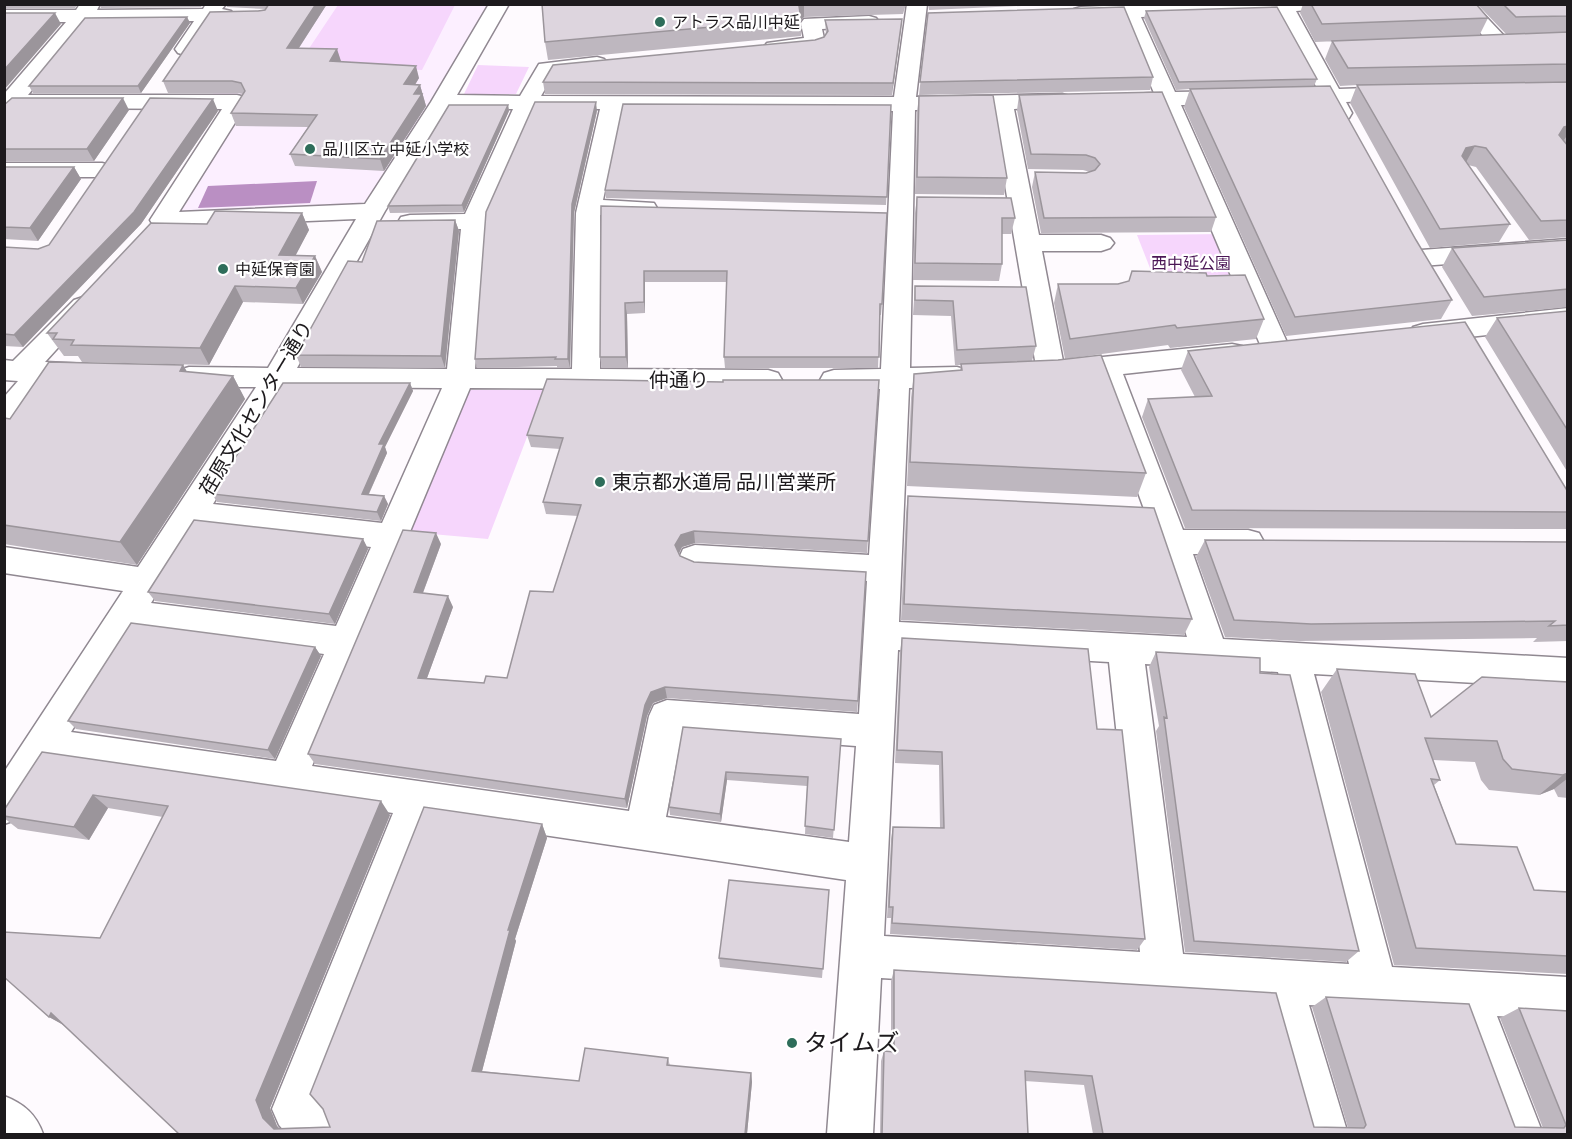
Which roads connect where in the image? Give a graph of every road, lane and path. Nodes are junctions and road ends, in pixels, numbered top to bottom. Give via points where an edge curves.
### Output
1 (499, 4) edge
2 (1325, 4) edge
3 (1463, 4) edge
4 (1282, 5) edge
5 (87, 9) edge
6 (1142, 9) edge
7 (212, 10) edge
8 (1058, 13) edge
9 (241, 15) edge
10 (922, 15) edge
11 (4, 16) edge
12 (1523, 43) edge
13 (1501, 44) junction
14 (1478, 45) edge
15 (756, 49) edge
16 (1330, 50) edge
17 (1307, 51) junction
18 (616, 62) edge
19 (176, 63) edge
20 (162, 83) edge
21 (1414, 94) edge
22 (1332, 96) junction
23 (1249, 97) edge
24 (1273, 97) edge
25 (1167, 99) junction
26 (442, 102) junction
27 (527, 102) junction
28 (1002, 102) junction
29 (149, 103) junction
30 (612, 103) junction
31 (7, 104) edge
32 (904, 104) junction
33 (136, 122) edge
34 (1354, 136) edge
35 (4, 170) edge
36 (102, 170) edge
37 (589, 207) junction
38 (670, 209) edge
39 (369, 217) junction
40 (474, 221) junction
41 (1027, 243) junction
42 (1101, 243) dead end
43 (1568, 247) edge
44 (1421, 258) edge
45 (102, 286) edge
46 (1568, 317) edge
47 (1456, 319) junction
48 (1392, 336) edge
49 (1479, 358) edge
50 (1106, 367) junction
51 (22, 372) edge
52 (112, 375) edge
53 (159, 376) edge
54 (984, 376) edge
55 (276, 379) junction
56 (460, 379) junction
57 (586, 379) junction
58 (895, 380) junction
59 (4, 416) edge
60 (1125, 510) edge
61 (1161, 512) junction
62 (191, 514) junction
63 (392, 537) junction
64 (1172, 542) junction
65 (1280, 542) edge
66 (694, 558) dead end
67 (4, 560) edge
68 (885, 569) junction
69 (148, 582) junction
70 (128, 614) junction
71 (881, 635) junction
72 (346, 642) junction
73 (1125, 648) junction
74 (1210, 653) junction
75 (1292, 658) junction
76 (1568, 673) edge
77 (876, 731) junction
78 (45, 745) junction
79 (287, 780) junction
80 (418, 799) junction
81 (4, 806) edge
82 (644, 832) junction
83 (867, 864) junction
84 (862, 956) junction
85 (1164, 974) junction
86 (1281, 982) junction
87 (1376, 987) junction
88 (1467, 993) junction
89 (1568, 999) edge
90 (4, 1119) edge
91 (20, 1134) edge
92 (318, 1134) edge
93 (850, 1134) edge
94 (1325, 1134) edge
95 (1520, 1134) edge

1 - 26 street, 荏原文化センター通り
2 - 4 street
3 - 13 street
4 - 6 street
4 - 17 street
5 - 7 street
5 - 11 street
5 - 31 street
6 - 8 street
6 - 25 street
7 - 9 street
7 - 19 street
10 - 15 street via 811,23 814,44
10 - 32 street
12 - 13 street
13 - 14 street
16 - 17 street
17 - 22 street
18 - 27 street via 546,68
20 - 29 street
21 - 22 street
22 - 24 street
22 - 34 street
23 - 25 street
25 - 28 street
25 - 50 street via 1287,347
26 - 27 street
26 - 39 street, 荏原文化センター通り
27 - 30 street
27 - 40 street
28 - 32 street
28 - 41 street via 1027,178 1009,205
29 - 31 street
29 - 33 street
29 - 39 street via 237,102 155,228
30 - 32 street
30 - 37 street
32 - 58 street via 902,209 909,291
35 - 36 street
37 - 38 street
37 - 57 street
39 - 40 street
39 - 55 street, 荏原文化センター通り
40 - 56 street
41 - 42 street
41 - 50 street via 1036,293 1040,373
43 - 44 street via 1515,241
45 - 51 street
46 - 47 street
47 - 48 street
47 - 49 street
50 - 61 street
51 - 52 street
51 - 59 street
53 - 55 street, 仲通り
54 - 58 street, 仲通り
55 - 56 street, 仲通り
55 - 62 street, 荏原文化センター通り
56 - 57 street, 仲通り
56 - 63 street
57 - 58 street, 仲通り
58 - 68 street via 901,499
60 - 61 street
61 - 64 street
62 - 63 street
62 - 69 street, 荏原文化センター通り
63 - 72 street
64 - 65 street
64 - 74 street
66 - 68 street
67 - 69 street
68 - 71 street
69 - 70 street, 荏原文化センター通り
70 - 72 street
70 - 78 street, 荏原文化センター通り
71 - 73 street
71 - 77 street
72 - 79 street
73 - 74 street
73 - 85 street
74 - 75 street
75 - 76 street
75 - 87 street
77 - 82 street via 667,716
77 - 83 street
78 - 79 street
78 - 81 street, 荏原文化センター通り
79 - 80 street
80 - 82 street
80 - 92 street via 295,1109
82 - 83 street
83 - 84 street
84 - 85 street
84 - 93 street
85 - 86 street
86 - 87 street
86 - 94 street
87 - 88 street
88 - 89 street
88 - 95 street
90 - 91 street

